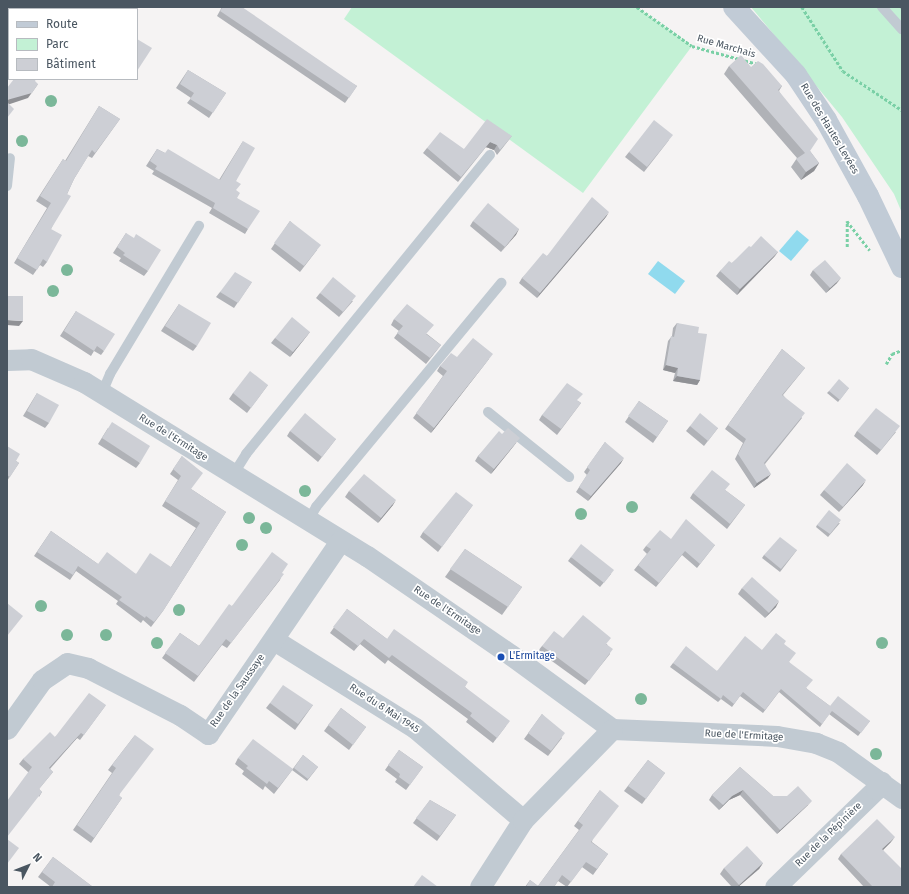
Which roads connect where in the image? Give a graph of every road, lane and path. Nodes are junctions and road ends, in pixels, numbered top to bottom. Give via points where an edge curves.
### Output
1 (637, 7) edge
2 (734, 7) edge
3 (802, 7) edge
4 (882, 7) edge
5 (902, 29) edge
6 (759, 65) edge
7 (902, 110) edge
8 (490, 155) dead end
9 (10, 158) dead end
10 (7, 186) edge
11 (198, 226) dead end
12 (847, 247) dead end
13 (871, 251) dead end
14 (902, 267) edge
15 (501, 283) dead end
16 (902, 350) edge
17 (7, 360) edge
18 (886, 364) dead end
19 (102, 393) junction
20 (488, 412) dead end
21 (233, 475) junction
22 (569, 477) dead end
23 (308, 521) junction
24 (340, 541) junction
25 (274, 640) junction
26 (7, 729) edge
27 (612, 729) junction
28 (881, 782) junction
29 (902, 798) edge
30 (523, 820) junction
31 (480, 887) edge
32 (775, 887) edge

1 - 6 path, Rue Marchais via 692,46
2 - 14 street, Rue des Hautes Levées via 796,75 826,120 868,196
3 - 7 path via 843,71
4 - 5 lane
8 - 21 lane via 246,454
9 - 10 lane
11 - 19 lane via 110,374
12 - 13 path via 847,221
15 - 23 lane via 316,507
16 - 18 path via 892,354
17 - 19 street, Rue de l'Ermitage via 31,359 84,382
19 - 21 street, Rue de l'Ermitage
20 - 22 lane
21 - 23 street, Rue de l'Ermitage
23 - 24 street, Rue de l'Ermitage
24 - 25 street, Rue de la Saussaye
24 - 27 street, Rue de l'Ermitage via 367,556 511,655
25 - 26 street, Rue de la Saussaye via 208,734 180,714 88,668 67,663 42,680
25 - 30 street, Rue du 8 Mai 1945 via 415,728
27 - 28 street, Rue de l'Ermitage via 777,736 816,743 838,752
27 - 30 street
28 - 29 street, Rue de l'Ermitage
28 - 32 street, Rue de la Pépinière via 876,790
30 - 31 street

